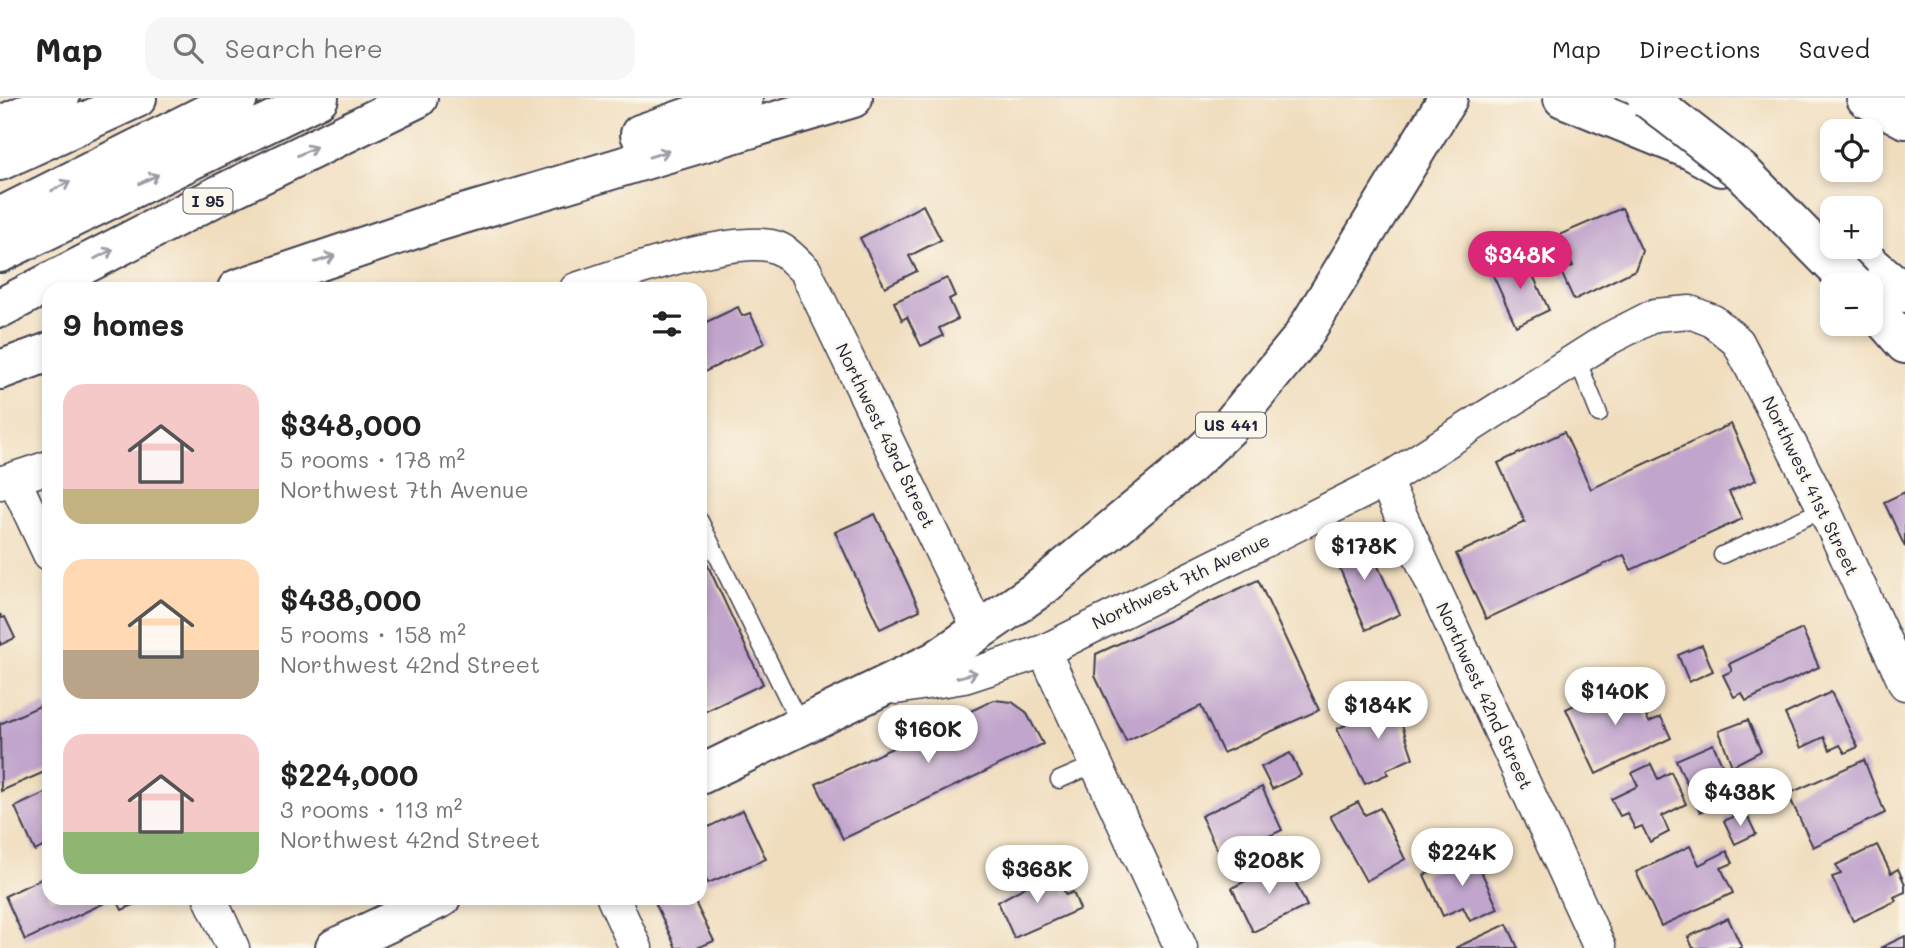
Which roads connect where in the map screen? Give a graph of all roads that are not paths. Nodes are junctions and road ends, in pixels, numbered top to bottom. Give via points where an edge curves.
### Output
1 (60, 98) edge
2 (137, 98) edge
3 (239, 98) edge
4 (319, 98) edge
5 (418, 98) edge
6 (743, 98) edge
7 (853, 98) edge
8 (1448, 98) edge
9 (1563, 98) edge
10 (1647, 98) edge
11 (1866, 98) edge
12 (1905, 119) edge
13 (0, 127) edge
14 (0, 161) edge
15 (0, 217) edge
16 (430, 224) junction
17 (1820, 229) edge
18 (0, 253) edge
19 (1864, 259) edge
20 (1841, 273) edge
21 (50, 282) edge
22 (258, 282) edge
23 (604, 282) edge
24 (42, 286) edge
25 (1905, 293) edge
26 (0, 308) edge
27 (1690, 312) joint
28 (1883, 319) edge
29 (1905, 344) edge
30 (42, 355) edge
31 (1577, 359) junction
32 (0, 370) edge
33 (1599, 414) dead end
34 (42, 469) edge
35 (7, 481) edge
36 (1385, 481) junction
37 (1824, 509) junction
38 (707, 535) edge
39 (42, 542) edge
40 (1722, 555) dead end
41 (980, 632) junction
42 (1044, 651) junction
43 (1905, 684) edge
44 (876, 692) junction
45 (802, 727) junction
46 (1096, 764) junction
47 (707, 772) edge
48 (1059, 780) dead end
49 (213, 905) edge
50 (423, 905) edge
51 (615, 905) edge
52 (233, 948) edge
53 (335, 948) edge
54 (636, 948) edge
55 (1181, 948) edge
56 (1600, 948) edge

1 - 13 main road
2 - 14 main road
15 -> 3 main road
18 -> 4 main road
21 -> 5 main road, I 95
6 - 16 main road via 496,186
16 -> 7 main road
8 - 41 main road, Northwest 7th Avenue / US 441 via 1301,339 1229,427 1089,550
9 - 17 main road via 1691,150
10 - 20 main road, bridge via 1741,172
11 - 12 main road
22 -> 16 main road
19 - 25 main road
23 - 41 street, Northwest 43rd Street via 719,247 748,244 779,248 805,270
26 -> 24 main road, I 95
27 - 31 street, Northwest 7th Avenue via 1655,315
27 - 37 street, Northwest 41st Street via 1713,321 1738,342
28 - 29 main road
30 - 32 main road
31 - 33 lane
31 - 36 street, Northwest 7th Avenue
34 - 35 street
35 - 39 street
36 - 42 street, Northwest 7th Avenue
36 - 56 street, Northwest 42nd Street
37 - 40 lane
37 - 43 street, Northwest 41st Street
38 - 45 lane
41 - 44 main road, Northwest 7th Avenue / US 441
44 -> 42 street, Northwest 7th Avenue via 964,677
42 - 46 street
44 - 45 main road, Northwest 7th Avenue / US 441
45 - 47 main road, Northwest 7th Avenue / US 441
46 - 48 lane
46 - 55 street
49 - 52 street
50 - 53 main road
51 - 54 street

